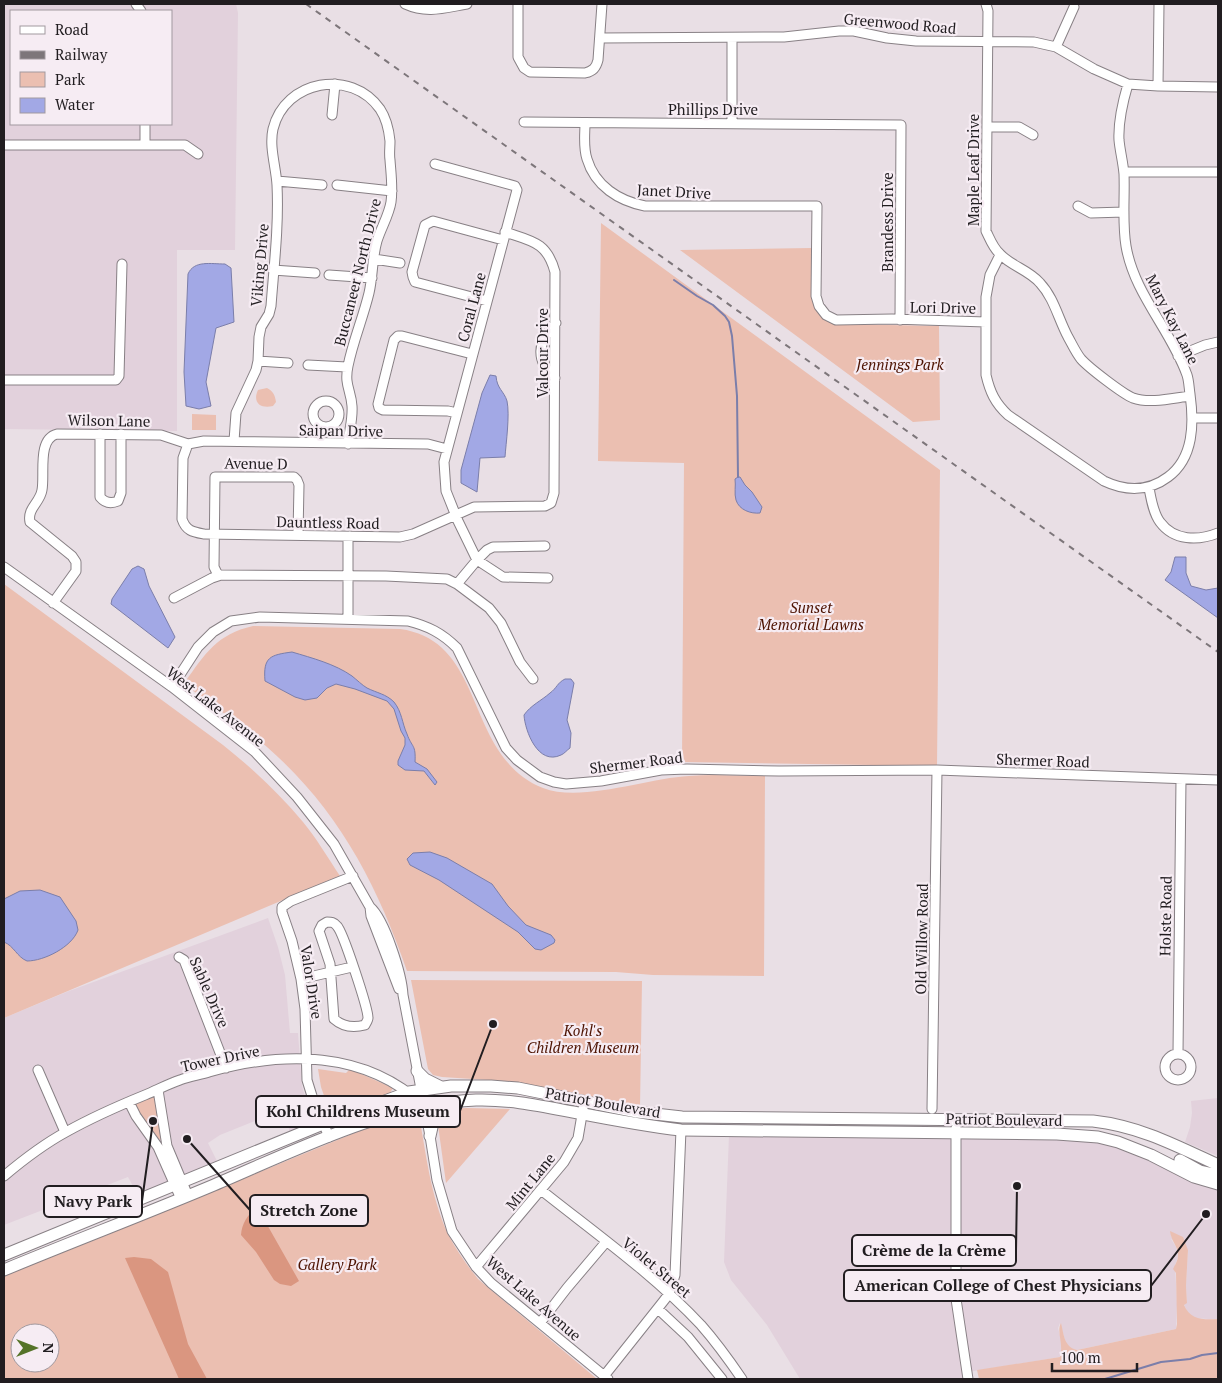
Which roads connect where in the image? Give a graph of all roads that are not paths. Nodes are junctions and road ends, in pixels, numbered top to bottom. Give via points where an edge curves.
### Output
1 (405, 4) edge
2 (467, 4) edge
3 (518, 4) edge
4 (602, 4) edge
5 (986, 4) edge
6 (1159, 4) edge
7 (1074, 7) dead end
8 (601, 38) junction
9 (732, 38) junction
10 (987, 42) junction
11 (1056, 47) junction
12 (335, 84) junction
13 (1128, 84) junction
14 (1158, 86) junction
15 (1218, 87) edge
16 (279, 115) joint
17 (332, 115) dead end
18 (524, 122) dead end
19 (585, 123) junction
20 (732, 123) junction
21 (145, 125) edge
22 (901, 126) joint
23 (987, 127) junction
24 (1033, 134) dead end
25 (4, 145) edge
26 (145, 145) junction
27 (198, 154) dead end
28 (435, 164) dead end
29 (1124, 172) junction
30 (1218, 172) edge
31 (277, 181) junction
32 (322, 184) dead end
33 (337, 185) dead end
34 (392, 191) junction
35 (817, 206) joint
36 (1078, 206) dead end
37 (1124, 212) junction
38 (504, 236) junction
39 (1000, 255) junction
40 (374, 260) junction
41 (400, 263) dead end
42 (122, 264) dead end
43 (274, 270) junction
44 (316, 273) dead end
45 (329, 274) dead end
46 (372, 278) junction
47 (487, 301) junction
48 (900, 320) junction
49 (986, 322) junction
50 (556, 323) junction
51 (1218, 342) edge
52 (472, 354) junction
53 (1178, 356) junction
54 (258, 361) junction
55 (288, 363) dead end
56 (308, 364) dead end
57 (348, 367) junction
58 (555, 378) junction
59 (4, 380) edge
60 (1190, 396) junction
61 (457, 412) junction
62 (339, 415) dead end
63 (352, 416) junction
64 (1194, 418) junction
65 (1218, 418) edge
66 (100, 434) junction
67 (121, 434) junction
68 (234, 442) junction
69 (188, 444) junction
70 (348, 444) junction
71 (447, 449) junction
72 (1149, 488) junction
73 (551, 503) joint
74 (455, 515) junction
75 (1218, 533) edge
76 (214, 534) junction
77 (298, 535) junction
78 (350, 536) junction
79 (545, 546) dead end
80 (477, 560) junction
81 (4, 567) edge
82 (218, 575) junction
83 (348, 576) junction
84 (548, 578) dead end
85 (457, 584) junction
86 (174, 598) dead end
87 (52, 603) junction
88 (348, 618) junction
89 (533, 679) dead end
90 (172, 688) junction
91 (937, 770) junction
92 (1181, 779) junction
93 (1218, 780) edge
94 (354, 876) junction
95 (179, 957) dead end
96 (352, 967) junction
97 (331, 972) junction
98 (301, 979) junction
99 (1178, 1053) dead end
100 (306, 1058) junction
101 (226, 1068) junction
102 (38, 1070) dead end
103 (417, 1072) junction
104 (441, 1087) junction
105 (158, 1090) junction
106 (414, 1090) junction
107 (583, 1101) junction
108 (129, 1102) junction
109 (445, 1103) junction
110 (424, 1106) junction
111 (932, 1109) dead end
112 (583, 1114) junction
113 (956, 1120) junction
114 (323, 1124) junction
115 (681, 1130) junction
116 (65, 1132) junction
117 (956, 1133) junction
118 (430, 1136) junction
119 (329, 1137) junction
120 (166, 1140) junction
121 (157, 1146) junction
122 (1176, 1146) junction
123 (1178, 1164) junction
124 (1218, 1166) edge
125 (1218, 1175) edge
126 (4, 1176) edge
127 (178, 1183) junction
128 (1218, 1184) edge
129 (541, 1190) junction
130 (184, 1198) junction
131 (606, 1242) junction
132 (4, 1255) edge
133 (476, 1267) junction
134 (4, 1270) edge
135 (669, 1294) junction
136 (658, 1309) junction
137 (540, 1323) junction
138 (606, 1378) edge
139 (722, 1379) edge
140 (742, 1379) edge
141 (968, 1379) edge

1 - 2 street via 426,10
3 - 8 street via 518,57 530,72 591,72 596,67
4 - 8 street
5 - 10 street, Maple Leaf Drive
6 - 14 street
7 - 11 street
8 - 9 street, Greenwood Road
9 - 10 street, Greenwood Road via 784,38 854,31 916,41
9 - 20 street
10 - 11 street, Greenwood Road via 1034,42
10 - 23 street, Maple Leaf Drive
11 - 13 street, Greenwood Road
12 - 16 street, Buccaneer North Drive via 301,91
12 - 17 street
12 - 34 street, Buccaneer North Drive via 350,87 366,96 383,114 390,142
13 - 14 street, Greenwood Road
13 - 29 street, Mary Kay Lane via 1119,138
14 - 15 street, Greenwood Road
16 - 31 street, Viking Drive via 273,128 272,144
18 - 19 street, Phillips Drive
19 - 20 street, Phillips Drive
19 - 35 street, Janet Drive via 587,158 595,175 616,196 634,204
20 - 22 street, Phillips Drive
21 - 26 street
22 - 48 street, Brandess Drive
23 - 24 street via 1019,127
23 - 39 street, Maple Leaf Drive via 986,232
25 - 26 street
26 - 27 street via 185,145
28 - 38 street, Coral Lane via 515,186
29 - 30 street
29 - 37 street, Mary Kay Lane
31 - 32 street
31 - 43 street, Viking Drive
33 - 34 street
34 - 40 street, Buccaneer North Drive
35 - 48 street, Lori Drive via 816,296 819,306 836,320
36 - 37 street via 1091,213
37 - 53 street, Mary Kay Lane via 1126,246 1132,268
38 - 47 street, Coral Lane
38 - 47 street, Valcour Drive via 429,222 425,225 412,272 415,282
38 - 50 street, Valcour Drive via 532,240 548,253 555,272
39 - 49 street, Mary Kay Lane via 990,275
39 - 60 street, Maple Leaf Drive via 1040,282 1053,300 1068,338 1081,359 1100,376 1133,398
40 - 41 street
40 - 46 street, Buccaneer North Drive
42 - 59 street via 120,376 116,380
43 - 44 street
43 - 54 street, Viking Drive via 271,306 258,337
45 - 46 street
46 - 57 street, Buccaneer North Drive
47 - 52 street, Coral Lane
48 - 49 street, Lori Drive
49 - 72 street, Mary Kay Lane via 986,375 998,406 1104,481 1129,489
50 - 58 street, Valcour Drive
50 - 58 street via 544,337 541,348 545,369
51 - 53 street
52 - 61 street, Coral Lane
52 - 61 street via 398,336 394,340 378,404 383,410
53 - 60 street, Mary Kay Lane via 1187,377
54 - 55 street
54 - 68 street, Viking Drive via 236,413
56 - 57 street
57 - 63 street, Buccaneer North Drive via 346,385 352,402
58 - 73 street, Valcour Drive via 554,493
60 - 64 street, Mary Kay Lane
61 - 71 street, Coral Lane
62 - 63 street
63 - 70 street, Buccaneer North Drive
64 - 65 street
64 - 72 street, Mary Kay Lane via 1190,443 1182,461 1173,474
66 - 67 street, Wilson Lane
66 - 67 street via 100,497 113,503 118,501 121,493
66 - 87 street, Wilson Lane via 57,434 49,438 44,447 42,490 30,510 30,522 72,556 77,565
67 - 69 street, Wilson Lane via 161,435
68 - 69 street, Saipan Drive
68 - 70 street, Saipan Drive
69 - 76 street, Dauntless Road via 183,458 183,522 192,532
70 - 71 street, Saipan Drive via 428,444
71 - 74 street, Coral Lane via 444,480
72 - 75 street via 1159,521 1170,531 1195,539
73 - 74 street, Dauntless Road via 540,507 481,506
74 - 78 street, Dauntless Road via 400,537
74 - 80 street, Coral Lane
76 - 77 street, Dauntless Road
76 - 77 street, Avenue D via 215,477 294,477 299,485
76 - 82 street via 214,567
77 - 78 street, Dauntless Road
78 - 83 street
79 - 80 street via 493,547
80 - 84 street via 503,577
80 - 85 street
81 - 87 street, West Lake Avenue
82 - 83 street
82 - 86 street
83 - 85 street via 447,579
83 - 88 street
85 - 89 street via 489,608
87 - 90 street, West Lake Avenue
88 - 90 street, Shermer Road via 260,617 231,621 198,647
88 - 91 street, Shermer Road via 408,621 444,635 457,648 506,748 527,769 554,782 573,784 687,769
90 - 94 street, West Lake Avenue via 255,752 297,797 334,844
91 - 92 street, Shermer Road
91 - 111 street, Old Willow Road
92 - 93 street, Shermer Road
92 - 99 street, Holste Road
94 - 98 street, Valor Drive via 282,907
94 - 103 street, West Lake Avenue via 370,907 377,913 392,952 402,984
95 - 101 street, Sable Drive via 184,960
96 - 97 street
96 - 97 street via 342,933 332,922 327,922 319,931
96 - 97 street via 368,1019 365,1025 358,1027 340,1025 334,1019
97 - 98 street
98 - 100 street, Valor Drive
100 - 101 street, Tower Drive
100 - 106 street, Tower Drive via 352,1065
100 - 114 street, Valor Drive via 307,1080
101 - 105 street, Tower Drive via 182,1079
102 - 116 street
103 - 104 main road
103 - 106 street, West Lake Avenue
104 - 106 main road, Patriot Boulevard
104 - 107 main road, Patriot Boulevard via 518,1088
105 - 108 street, Tower Drive
105 - 120 street
106 - 110 street, West Lake Avenue
106 - 114 main road, Patriot Boulevard
107 - 112 street, Mint Lane
107 - 113 main road, Patriot Boulevard via 682,1117
108 - 116 street, Tower Drive
108 - 121 street
109 - 110 main road, Patriot Boulevard
109 - 112 main road, Patriot Boulevard via 478,1100 519,1102
109 - 118 main road via 434,1118
110 - 118 street, West Lake Avenue
110 - 119 main road, Patriot Boulevard
112 - 115 main road, Patriot Boulevard
112 - 129 street, Mint Lane via 578,1138 564,1162
113 - 117 street
113 - 122 main road, Patriot Boulevard via 1093,1121 1126,1126
114 - 119 street, Valor Drive
114 - 127 main road, Patriot Boulevard
115 - 117 main road, Patriot Boulevard
115 - 135 street via 675,1275
116 - 126 street, Tower Drive
117 - 123 main road, Patriot Boulevard via 1098,1137
117 - 141 street via 956,1299
118 - 133 street, West Lake Avenue via 437,1180 452,1231
119 - 130 main road, Patriot Boulevard
120 - 121 street
120 - 127 street
121 - 127 street
122 - 123 main road
122 - 124 main road, Patriot Boulevard
123 - 125 main road
123 - 128 main road, Patriot Boulevard via 1194,1177
127 - 130 street
127 - 132 main road, Patriot Boulevard
129 - 131 street, Violet Street
129 - 133 street, Mint Lane
130 - 134 main road, Patriot Boulevard
131 - 135 street, Violet Street
131 - 137 street
133 - 137 street, West Lake Avenue
135 - 136 street
135 - 140 street, Violet Street via 702,1326
136 - 138 street
136 - 139 street via 688,1337
137 - 138 street, West Lake Avenue

